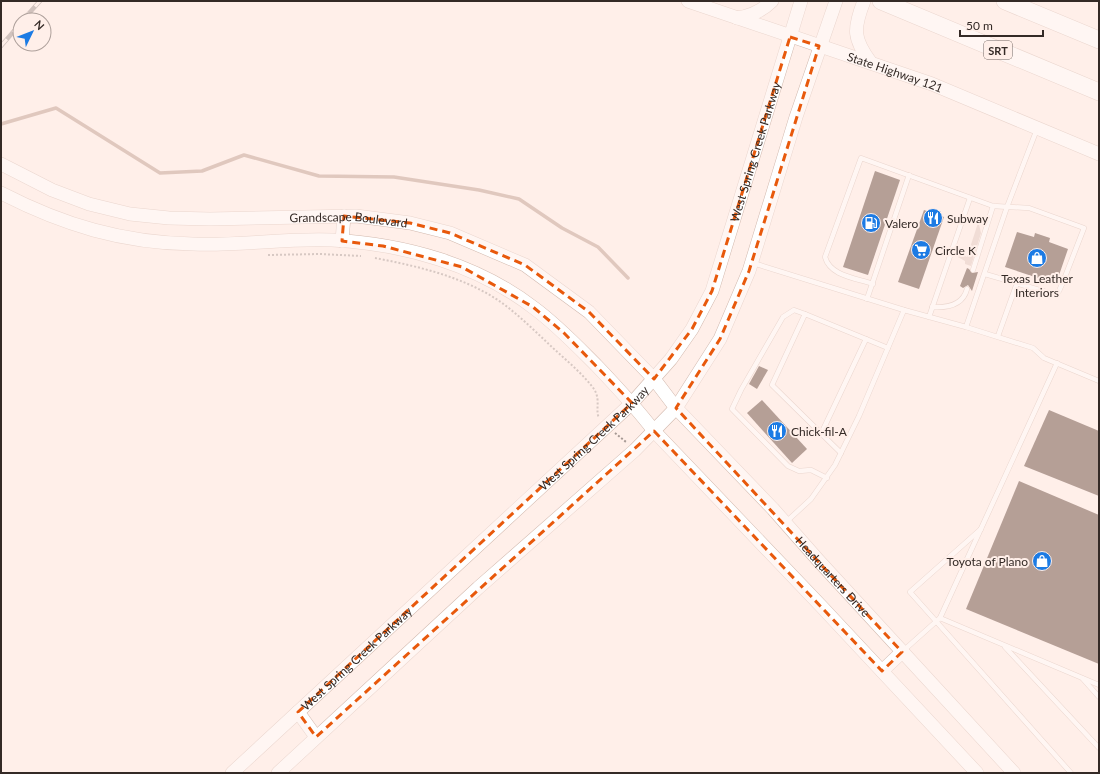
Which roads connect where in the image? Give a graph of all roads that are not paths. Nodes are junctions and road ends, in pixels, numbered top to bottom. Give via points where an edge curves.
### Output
1 (688, 1) edge
2 (772, 1) edge
3 (801, 1) edge
4 (836, 1) edge
5 (864, 1) edge
6 (881, 1) edge
7 (1005, 1) edge
8 (737, 18) junction
9 (1054, 20) junction
10 (1099, 32) edge
11 (790, 37) junction
12 (1099, 40) edge
13 (819, 46) junction
14 (871, 63) junction
15 (1099, 92) edge
16 (1038, 128) junction
17 (1099, 154) edge
18 (1, 164) edge
19 (909, 175) junction
20 (1, 193) edge
21 (970, 198) junction
22 (993, 206) junction
23 (1007, 207) junction
24 (344, 216) junction
25 (342, 241) junction
26 (751, 262) junction
27 (973, 270) dead end
28 (985, 274) junction
29 (1018, 283) junction
30 (873, 284) junction
31 (967, 289) dead end
32 (867, 299) junction
33 (932, 307) junction
34 (904, 310) junction
35 (805, 314) junction
36 (929, 317) junction
37 (966, 327) junction
38 (998, 336) junction
39 (866, 339) junction
40 (888, 348) junction
41 (1057, 363) junction
42 (654, 379) junction
43 (1099, 381) edge
44 (632, 403) junction
45 (676, 408) junction
46 (654, 431) junction
47 (821, 434) junction
48 (841, 453) junction
49 (827, 478) junction
50 (785, 523) junction
51 (981, 529) junction
52 (940, 618) junction
53 (936, 622) junction
54 (1003, 645) junction
55 (902, 652) junction
56 (882, 671) junction
57 (1082, 678) junction
58 (1099, 686) edge
59 (1099, 697) edge
60 (298, 712) junction
61 (316, 737) junction
62 (1099, 748) edge
63 (232, 773) edge
64 (278, 773) edge
65 (977, 773) edge
66 (1014, 773) edge
67 (1071, 773) edge

1 - 8 main road, State Highway 121
2 - 8 main road via 764,9
3 - 11 main road, West Spring Creek Parkway
4 - 13 main road
5 - 14 main road via 856,20 856,37
6 - 15 highway, SRT
7 - 9 highway
8 - 11 main road, State Highway 121
9 - 10 highway
9 - 12 highway
11 - 13 main road, State Highway 121
11 - 42 main road, West Spring Creek Parkway via 712,291 692,328
13 - 14 main road, State Highway 121
13 - 26 main road
14 - 16 main road, State Highway 121 via 932,84
16 - 17 main road, State Highway 121
16 - 23 lane
18 - 24 main road, Grandscape Boulevard via 52,190 89,204 130,214 210,219
19 - 21 lane
19 - 30 lane
19 - 30 lane via 861,158 826,257 827,265 833,271
20 - 25 main road, Grandscape Boulevard via 39,212 78,226 114,236 154,242 195,244
21 - 22 lane
21 - 33 lane
22 - 23 lane
22 - 27 lane
23 - 28 lane
23 - 29 lane via 1029,208 1084,228 1059,291 1053,294
24 - 25 main road
24 - 42 main road, Grandscape Boulevard via 410,223 450,233 525,265 589,312
25 - 44 main road, Grandscape Boulevard via 423,254 462,267 498,286 533,307 564,333
26 - 32 lane
26 - 45 main road via 720,340
28 - 29 lane
28 - 37 lane
29 - 38 lane
30 - 32 lane
31 - 33 lane via 963,299 958,302 942,308
32 - 34 lane
33 - 36 lane
34 - 36 lane
34 - 40 lane
35 - 39 lane
35 - 47 lane via 772,385
35 - 49 lane via 794,310 783,317 732,409 788,466 799,472 811,470
36 - 37 lane
37 - 38 lane
38 - 41 lane via 1033,348 1044,358
39 - 40 lane
39 - 47 lane
40 - 48 lane
41 - 43 lane
41 - 51 lane
42 - 44 main road, West Spring Creek Parkway
42 - 45 main road, Headquarters Drive
44 - 46 main road
44 - 60 main road, West Spring Creek Parkway
45 - 46 main road
45 - 50 main road, Headquarters Drive
46 - 56 main road
46 - 61 main road
47 - 48 lane
48 - 49 lane
49 - 50 lane via 811,499
50 - 55 main road, Headquarters Drive
51 - 52 lane
51 - 53 lane via 910,592
52 - 53 lane
52 - 54 lane
53 - 55 lane
53 - 67 lane
54 - 57 lane
54 - 62 lane
55 - 56 main road
55 - 66 main road, Headquarters Drive
56 - 65 main road
57 - 58 lane
57 - 59 lane
60 - 61 main road
60 - 63 main road, West Spring Creek Parkway
61 - 64 main road

